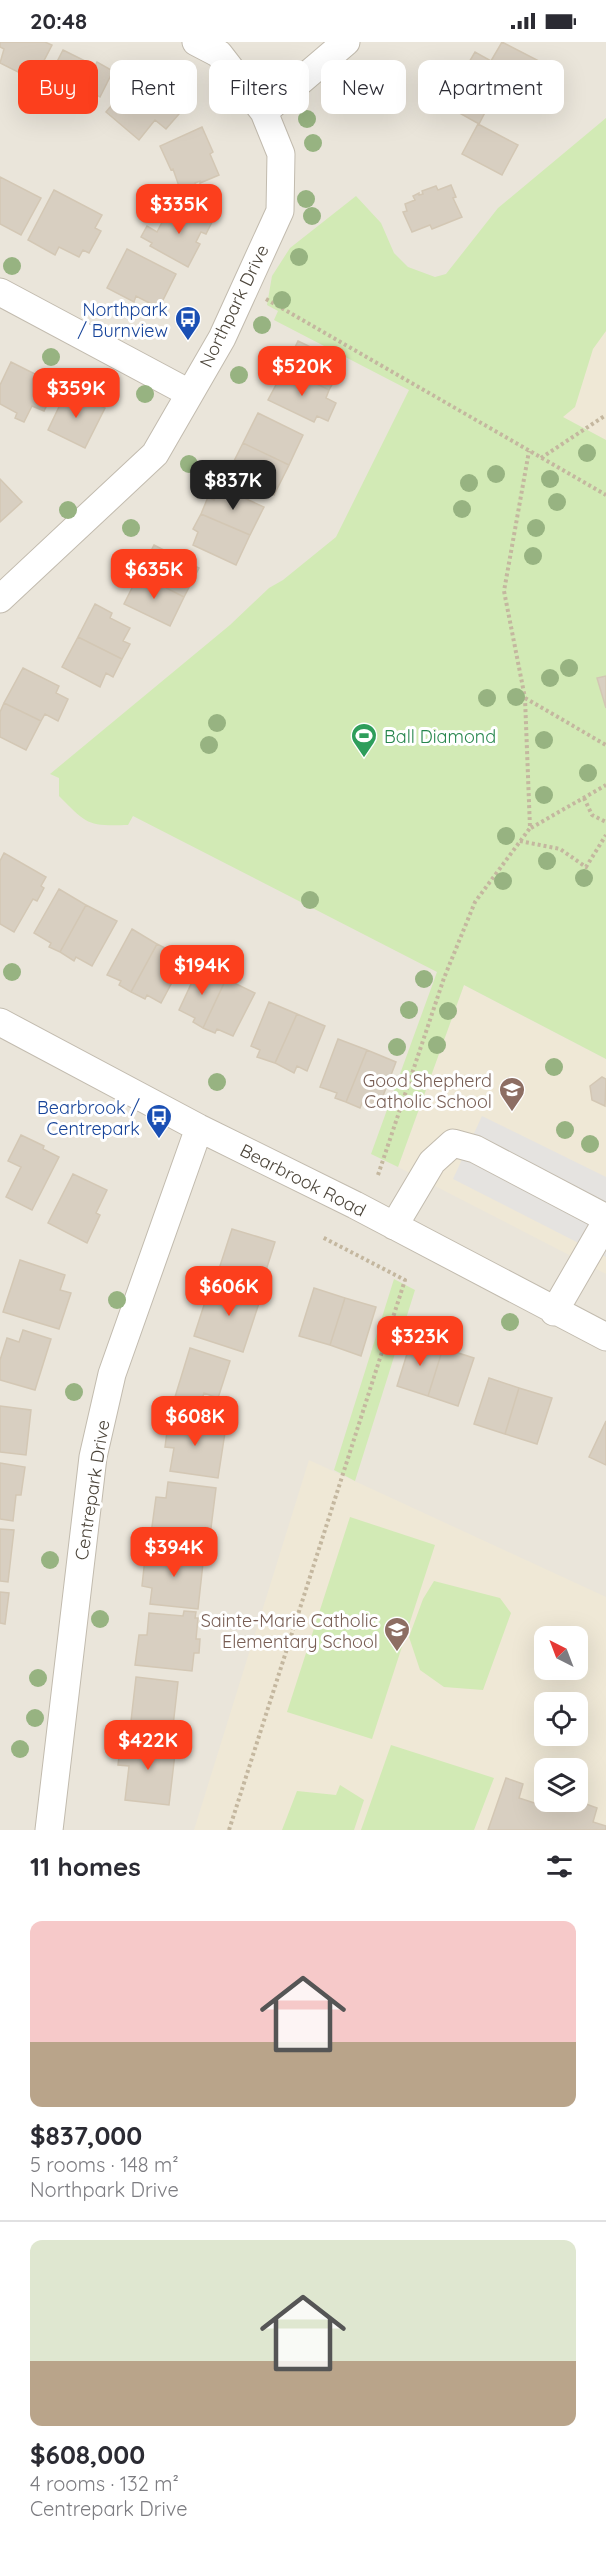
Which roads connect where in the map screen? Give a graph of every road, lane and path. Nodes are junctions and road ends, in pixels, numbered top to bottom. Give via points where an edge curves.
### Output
1 (196, 42) edge
2 (346, 42) edge
3 (224, 60) edge
4 (309, 73) edge
5 (265, 114) edge
6 (244, 287) junction
7 (0, 292) edge
8 (189, 393) junction
9 (606, 415) edge
10 (529, 451) junction
11 (541, 458) junction
12 (606, 495) edge
13 (0, 599) edge
14 (525, 698) junction
15 (606, 745) edge
16 (606, 785) edge
17 (584, 798) junction
18 (606, 822) edge
19 (530, 828) junction
20 (606, 836) edge
21 (520, 842) junction
22 (0, 1022) edge
23 (199, 1128) junction
24 (378, 1175) dead end
25 (606, 1220) edge
26 (394, 1226) junction
27 (322, 1237) dead end
28 (554, 1312) junction
29 (606, 1337) edge
30 (48, 1830) edge
31 (229, 1830) edge

1 - 3 street, Northpark Drive
2 - 4 street
5 - 6 street, Northpark Drive via 281,153 280,211
6 - 8 street, Northpark Drive via 222,338
6 - 10 path
7 - 8 street
8 - 13 street, Northpark Drive via 155,454
9 - 11 path
10 - 11 path
10 - 14 path via 504,591
11 - 12 path
14 - 15 path
14 - 19 path
16 - 17 path
17 - 18 path via 592,814
17 - 19 path
19 - 21 path
20 - 21 path via 586,867 560,849
21 - 24 path via 475,902 444,978
22 - 23 street, Bearbrook Road
23 - 26 street, Bearbrook Road
23 - 30 street, Centrepark Drive via 112,1374 93,1457
25 - 26 street via 475,1149 453,1143 432,1162
25 - 28 street
26 - 28 street, Bearbrook Road
27 - 31 path via 405,1280
28 - 29 street, Bearbrook Road

